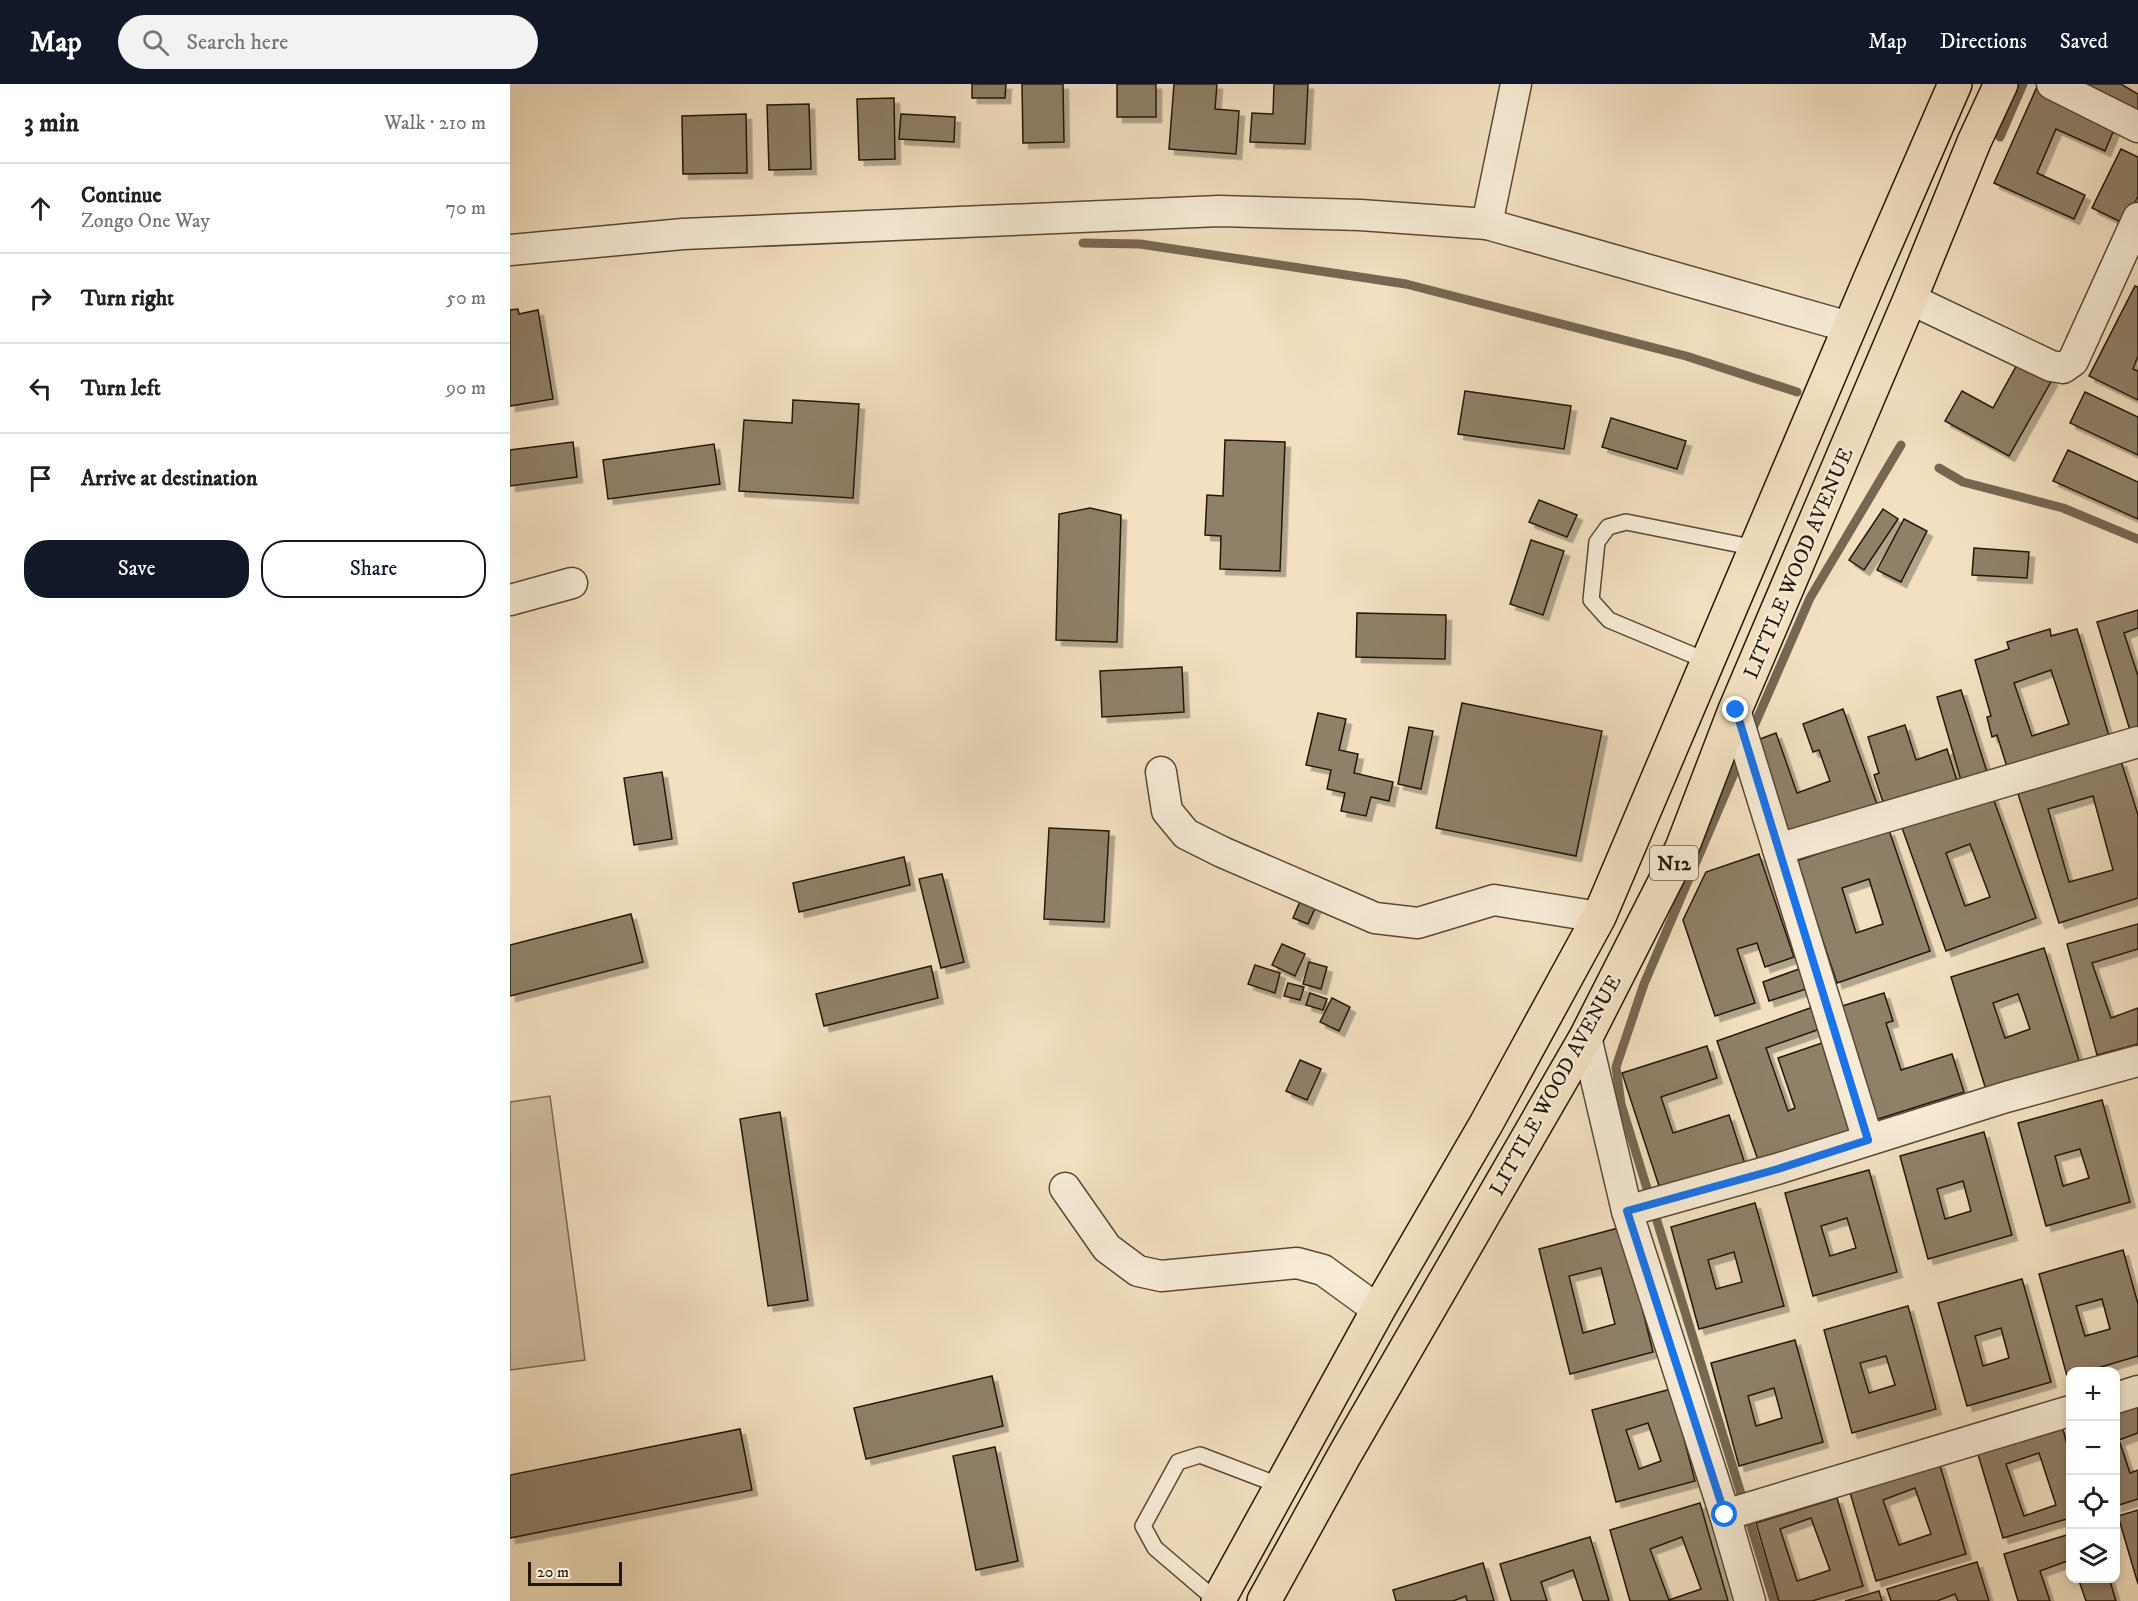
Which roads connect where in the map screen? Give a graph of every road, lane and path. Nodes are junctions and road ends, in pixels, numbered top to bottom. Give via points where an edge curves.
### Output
1 (1516, 84) edge
2 (1955, 84) edge
3 (2001, 84) edge
4 (2052, 84) edge
5 (2138, 127) edge
6 (2138, 218) edge
7 (1487, 224) junction
8 (510, 250) edge
9 (1910, 299) junction
10 (1850, 327) junction
11 (1756, 548) junction
12 (572, 583) dead end
13 (510, 600) edge
14 (1707, 661) junction
15 (1736, 710) junction
16 (2138, 742) edge
17 (1161, 772) dead end
18 (1778, 849) junction
19 (1599, 918) junction
20 (1586, 1037) junction
21 (2138, 1061) edge
22 (1868, 1140) junction
23 (1065, 1188) dead end
24 (1627, 1211) junction
25 (1378, 1310) junction
26 (2138, 1391) edge
27 (2120, 1396) edge
28 (2066, 1412) edge
29 (1281, 1486) junction
30 (1725, 1515) junction
31 (1218, 1601) edge
32 (1264, 1601) edge
33 (1750, 1601) edge

1 - 7 street
2 - 10 highway, LITTLE WOOD AVENUE / N12
3 - 9 highway, LITTLE WOOD AVENUE / N12
4 - 5 street
6 - 9 street via 2073,361 2063,368 2051,366
7 - 8 street via 1219,211 683,234
7 - 10 street
9 - 15 highway, LITTLE WOOD AVENUE / N12
10 - 11 highway, LITTLE WOOD AVENUE / N12
11 - 14 highway, LITTLE WOOD AVENUE / N12
11 - 14 lane via 1626,522 1608,527 1597,542 1591,600 1609,620
12 - 13 street
14 - 19 highway, LITTLE WOOD AVENUE / N12
15 - 18 street
15 - 20 highway, LITTLE WOOD AVENUE / N12 via 1682,848
16 - 18 street
17 - 19 street via 1167,811 1186,834 1375,918 1418,923 1494,900
18 - 22 street
19 - 25 highway, LITTLE WOOD AVENUE / N12
20 - 24 street
20 - 32 highway, LITTLE WOOD AVENUE / N12
21 - 22 street
22 - 24 street
23 - 25 street via 1107,1248 1138,1271 1161,1276 1297,1263 1323,1270
24 - 30 street
25 - 29 highway, LITTLE WOOD AVENUE / N12
26 - 27 street
28 - 30 street
29 - 31 highway, LITTLE WOOD AVENUE / N12
29 - 31 lane via 1200,1455 1178,1462 1173,1471 1143,1526 1155,1548
30 - 33 street

